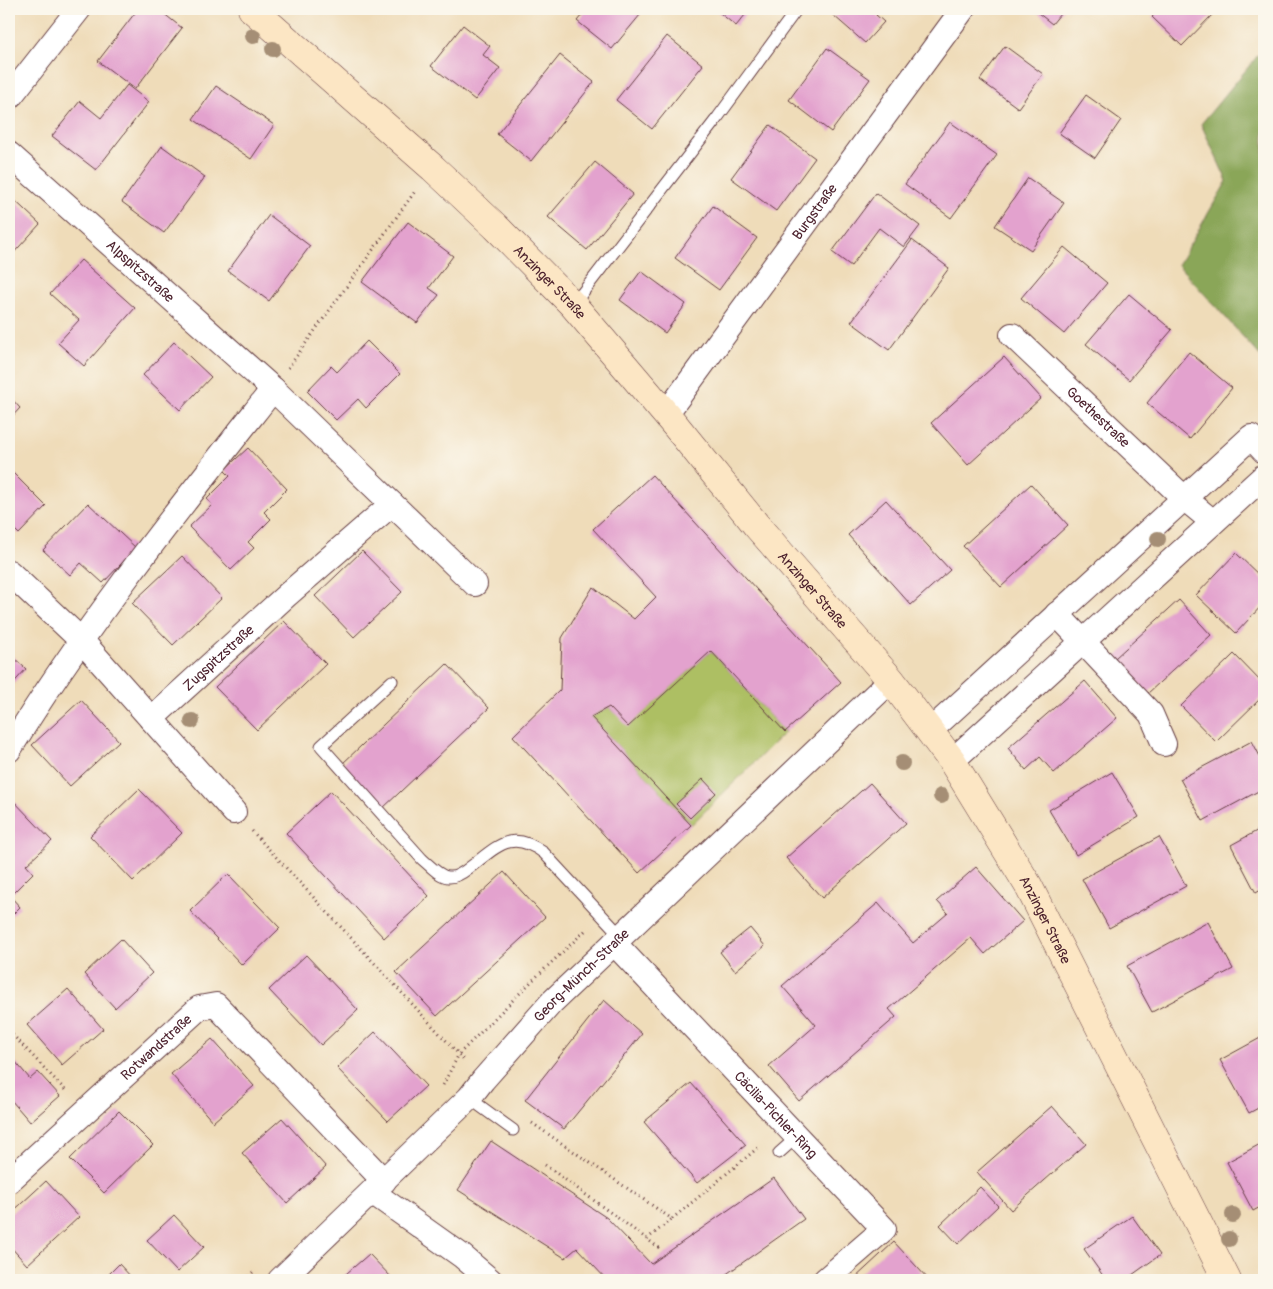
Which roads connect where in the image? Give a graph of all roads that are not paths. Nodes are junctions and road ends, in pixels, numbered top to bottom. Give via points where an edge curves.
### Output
1 (79, 9) edge
2 (252, 9) edge
3 (797, 9) edge
4 (963, 9) edge
5 (9, 98) edge
6 (9, 154) edge
7 (574, 305) junction
8 (1012, 335) dead end
9 (273, 389) junction
10 (666, 414) junction
11 (1264, 451) edge
12 (1264, 476) edge
13 (1184, 498) junction
14 (392, 504) junction
15 (1213, 522) junction
16 (9, 572) edge
17 (475, 584) dead end
18 (1057, 614) junction
19 (82, 640) junction
20 (1083, 642) junction
21 (891, 680) junction
22 (392, 681) dead end
23 (151, 719) junction
24 (930, 731) junction
25 (1164, 744) dead end
26 (10, 749) edge
27 (952, 761) junction
28 (234, 812) road end
29 (618, 940) junction
30 (469, 1098) junction
31 (513, 1130) dead end
32 (791, 1131) junction
33 (779, 1153) dead end
34 (9, 1181) edge
35 (378, 1187) junction
36 (280, 1280) edge
37 (490, 1280) edge
38 (825, 1280) edge
39 (1227, 1280) edge

1 - 5 street
2 - 7 street, Anzinger Straße via 432,168
3 - 7 lane
4 - 10 street, Burgstraße
6 - 9 street, Alpspitzstraße
7 - 10 street, Anzinger Straße
8 - 13 street, Goethestraße
9 - 14 street, Alpspitzstraße
9 - 19 street
10 - 21 street, Anzinger Straße via 757,526
11 - 13 street via 1252,436
12 - 15 street
13 - 15 street, Goethestraße
13 - 18 street
14 - 17 street, Alpspitzstraße
14 - 23 street, Zugspitzstraße via 286,595
15 - 20 street
16 - 19 street
18 - 20 street
18 - 24 street
19 - 23 street
19 - 26 street
20 - 25 street via 1151,714
20 - 27 street
21 - 24 street, Anzinger Straße
21 - 29 street, Georg-Münch-Straße
22 - 29 lane via 321,746 437,872 448,877 462,874 496,847 521,840 544,853
23 - 28 street
24 - 27 street, Anzinger Straße
27 - 39 street, Anzinger Straße via 1028,885
29 - 30 street, Georg-Münch-Straße via 552,1002
29 - 32 street, Cäcilia-Pichler-Ring
30 - 31 lane
30 - 35 street, Georg-Münch-Straße
32 - 33 lane
32 - 38 street, Cäcilia-Pichler-Ring via 884,1229
34 - 35 street, Rotwandstraße via 199,1008 216,1004
35 - 36 street, Georg-Münch-Straße
35 - 37 street

